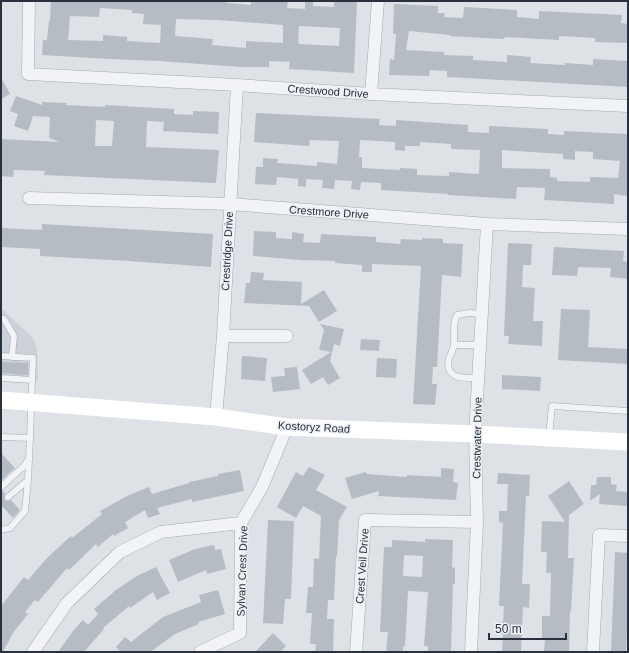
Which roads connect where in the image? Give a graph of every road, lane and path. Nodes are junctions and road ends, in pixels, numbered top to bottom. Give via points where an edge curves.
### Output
1 (29, 1) edge
2 (378, 1) edge
3 (237, 85) junction
4 (371, 94) junction
5 (628, 106) edge
6 (29, 198) dead end
7 (230, 204) junction
8 (487, 224) junction
9 (628, 229) edge
10 (482, 314) junction
11 (1, 319) edge
12 (223, 336) junction
13 (287, 336) dead end
14 (454, 345) junction
15 (480, 345) junction
16 (7, 358) edge
17 (5, 376) edge
18 (478, 378) junction
19 (32, 380) junction
20 (1, 400) edge
21 (31, 403) junction
22 (628, 411) edge
23 (216, 417) junction
24 (287, 427) junction
25 (475, 434) junction
26 (1, 437) edge
27 (30, 438) junction
28 (549, 438) junction
29 (628, 442) edge
30 (30, 458) junction
31 (28, 480) junction
32 (1, 487) edge
33 (8, 497) dead end
34 (477, 522) junction
35 (241, 523) junction
36 (1, 530) edge
37 (628, 536) edge
38 (34, 652) edge
39 (200, 652) edge
40 (356, 652) edge
41 (471, 652) edge
42 (593, 652) edge

1 - 3 street, Crestwood Drive via 28,74
2 - 4 street
3 - 4 street, Crestwood Drive
3 - 7 street, Crestridge Drive
4 - 5 street, Crestwood Drive
6 - 7 street, Crestmore Drive
7 - 8 street, Crestmore Drive
7 - 12 street, Crestridge Drive
8 - 9 street, Crestmore Drive
8 - 10 street, Crestwater Drive
10 - 14 lane via 457,315 454,323
10 - 15 street, Crestwater Drive
11 - 16 lane via 4,319 14,336
12 - 13 street
12 - 23 street, Crestridge Drive
14 - 15 lane
14 - 18 lane via 448,366 451,373 457,377
15 - 18 street, Crestwater Drive
16 - 19 lane via 33,358
17 - 19 lane
18 - 25 street, Crestwater Drive
19 - 21 lane
20 - 21 main road, Kostoryz Road
21 - 23 main road, Kostoryz Road
21 - 27 lane
22 - 28 lane via 552,406
23 - 24 main road, Kostoryz Road
24 - 25 main road, Kostoryz Road
24 - 35 street, Sylvan Crest Drive via 262,488
25 - 28 main road, Kostoryz Road
25 - 34 street, Crestwater Drive
26 - 27 lane
27 - 30 lane
28 - 29 main road, Kostoryz Road
30 - 31 lane
30 - 32 lane
31 - 33 lane
31 - 36 lane via 25,511 10,528
34 - 40 street, Crest Veil Drive via 365,520
34 - 41 street, Crestwater Drive
35 - 38 street via 161,532 120,552 67,603
35 - 39 street, Sylvan Crest Drive via 240,633
37 - 42 street via 599,535

